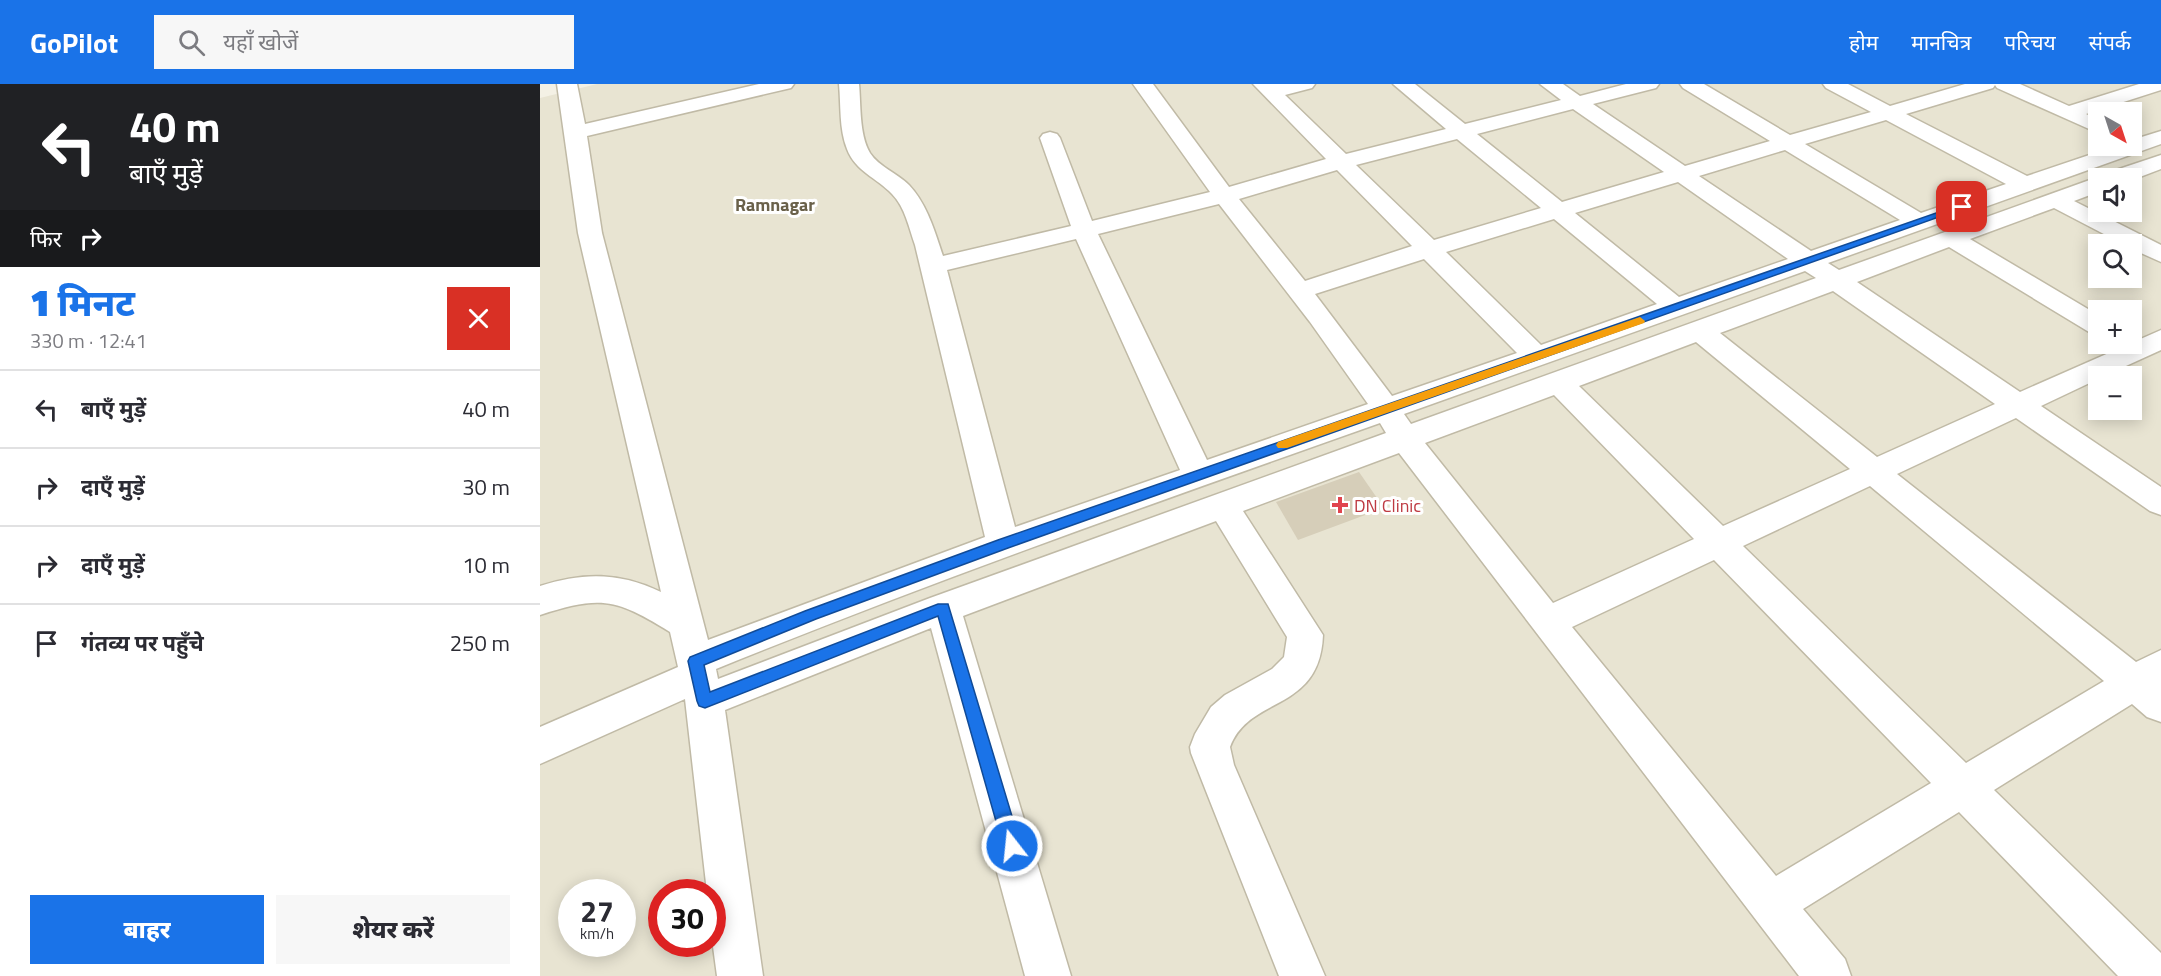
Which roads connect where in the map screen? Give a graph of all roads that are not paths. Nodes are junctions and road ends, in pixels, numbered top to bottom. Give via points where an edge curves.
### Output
1 (567, 84) edge
2 (784, 84) edge
3 (849, 84) edge
4 (1143, 84) edge
5 (1305, 84) edge
6 (1403, 84) edge
7 (1550, 84) edge
8 (1649, 84) edge
9 (1690, 84) edge
10 (1833, 84) edge
11 (1986, 84) edge
12 (2004, 84) edge
13 (2156, 86) edge
14 (1267, 88) edge
15 (1577, 102) junction
16 (2068, 112) junction
17 (1887, 113) junction
18 (2088, 122) edge
19 (576, 132) junction
20 (1461, 132) junction
21 (1050, 138) dead end
22 (1787, 142) junction
23 (2148, 146) edge
24 (1341, 162) junction
25 (2161, 162) edge
26 (2142, 169) edge
27 (1681, 174) junction
28 (2026, 185) junction
29 (2088, 188) edge
30 (1224, 196) junction
31 (2056, 200) junction
32 (1558, 211) junction
33 (1920, 222) junction
34 (1084, 230) junction
35 (1951, 238) junction
36 (1429, 249) junction
37 (2161, 255) edge
38 (1809, 262) junction
39 (934, 266) junction
40 (1836, 280) junction
41 (1299, 291) junction
42 (1677, 308) junction
43 (2088, 320) edge
44 (1699, 330) junction
45 (2147, 349) edge
46 (1547, 369) junction
47 (2018, 405) junction
48 (1396, 424) junction
49 (1873, 471) junction
50 (1198, 476) junction
51 (2161, 503) edge
52 (1222, 504) junction
53 (1719, 542) junction
54 (1003, 544) junction
55 (544, 599) edge
56 (943, 608) junction
57 (1546, 621) junction
58 (685, 623) junction
59 (700, 679) junction
60 (2152, 685) edge
61 (540, 746) edge
62 (1963, 788) junction
63 (1771, 904) junction
64 (740, 976) edge
65 (1048, 976) edge
66 (1302, 976) edge
67 (1828, 976) edge
68 (2151, 976) edge

1 - 19 street
2 - 19 street
3 - 39 street via 855,143 860,155 898,184 913,208
4 - 30 street
5 - 14 street
6 - 20 street
7 - 15 street
8 - 15 street
9 - 22 street
10 - 17 street
11 - 17 street
12 - 16 street
13 - 16 street
14 - 24 street
15 - 20 street
15 - 27 street
16 - 18 street
17 - 22 street
17 - 28 street
19 - 58 street via 590,233
20 - 24 street
20 - 32 street
21 - 34 street
22 - 27 street
22 - 33 street
23 - 28 street
24 - 30 street
24 - 36 street
25 - 26 street
27 - 32 street
27 - 38 street
28 - 33 street
29 - 31 street
30 - 34 street
30 - 41 street
31 - 35 street
31 - 37 street
32 - 36 street
32 - 42 street
33 - 38 street
34 - 39 street
34 - 50 street
35 - 40 street
35 - 43 street
36 - 41 street
36 - 46 street
38 - 40 street
38 - 42 street
39 - 54 street
40 - 44 street
40 - 47 street
41 - 48 street
42 - 46 street
44 - 46 street
44 - 49 street
45 - 47 street
46 - 48 street
46 - 53 street
47 - 49 street
47 - 51 street
48 - 50 street
48 - 52 street
48 - 57 street
49 - 53 street
49 - 60 street
50 - 54 street
52 - 56 street
52 - 66 street via 1305,635 1307,651 1301,665 1287,678 1236,708 1220,723 1210,746 1214,765
53 - 57 street
53 - 62 street
54 - 59 street via 810,615
55 - 58 street via 606,589 630,594
56 - 59 street
56 - 65 street
57 - 63 street
58 - 59 street
59 - 61 street
59 - 64 street
60 - 62 street
62 - 63 street
62 - 68 street
63 - 67 street

